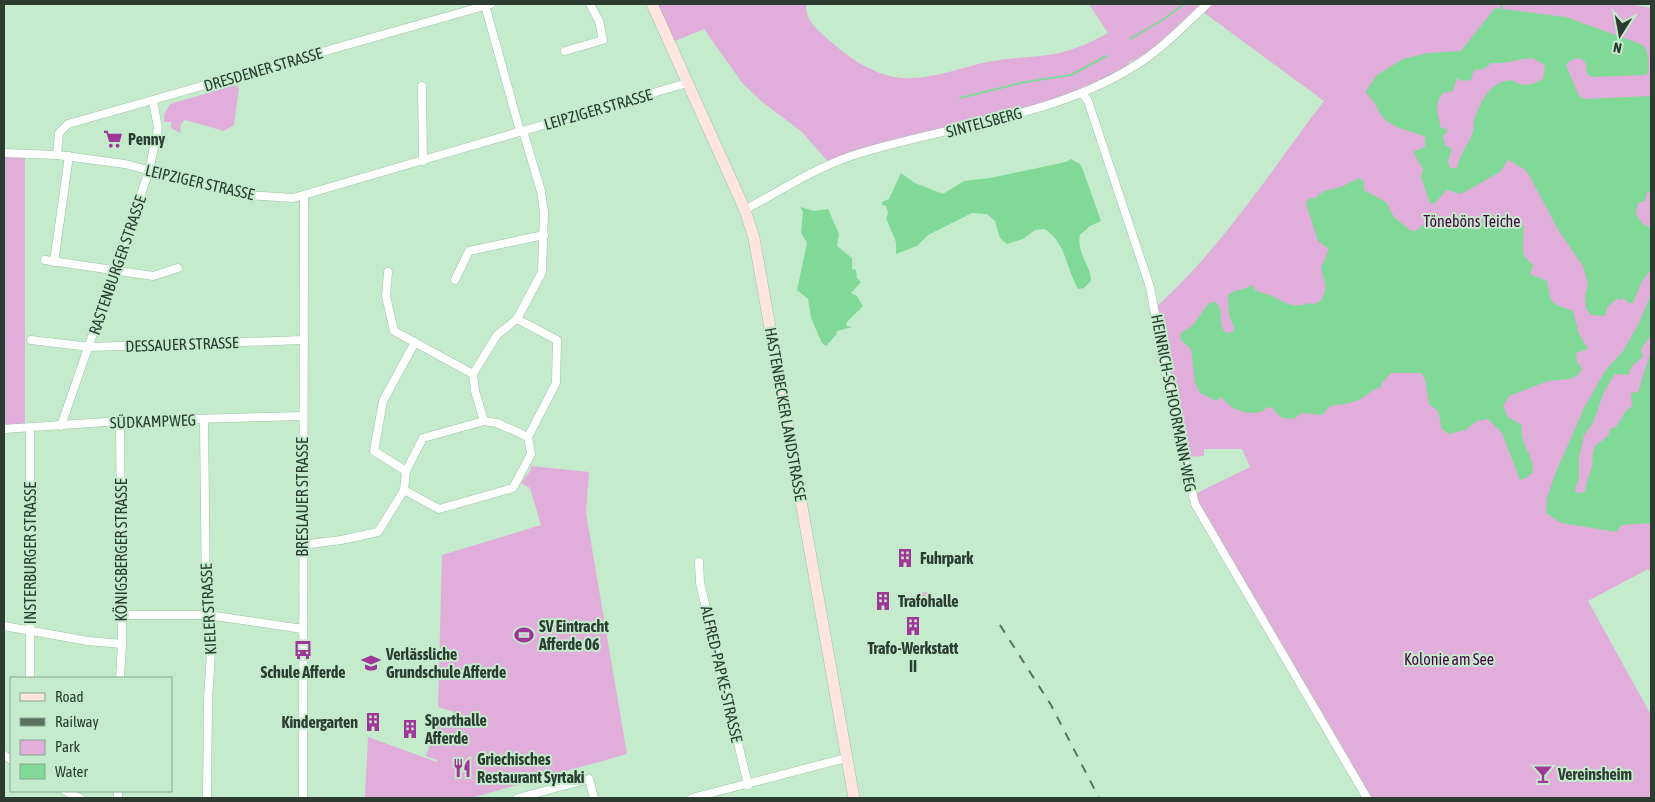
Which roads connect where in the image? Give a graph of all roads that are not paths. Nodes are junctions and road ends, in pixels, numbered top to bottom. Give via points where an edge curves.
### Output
1 (590, 4) edge
2 (652, 4) edge
3 (1206, 4) edge
4 (488, 5) edge
5 (565, 51) dead end
6 (687, 83) junction
7 (422, 86) dead end
8 (1082, 93) junction
9 (153, 101) junction
10 (521, 131) junction
11 (4, 153) edge
12 (57, 155) junction
13 (69, 156) junction
14 (423, 161) junction
15 (149, 170) junction
16 (304, 196) junction
17 (745, 210) junction
18 (544, 235) junction
19 (45, 260) dead end
20 (54, 262) junction
21 (178, 268) dead end
22 (116, 271) junction
23 (388, 272) dead end
24 (455, 280) dead end
25 (517, 319) junction
26 (31, 340) dead end
27 (304, 340) junction
28 (414, 344) junction
29 (90, 347) junction
30 (473, 374) junction
31 (303, 416) junction
32 (204, 419) junction
33 (120, 421) junction
34 (484, 421) junction
35 (61, 426) junction
36 (30, 428) junction
37 (4, 429) edge
38 (528, 437) junction
39 (406, 471) junction
40 (404, 490) junction
41 (302, 545) junction
42 (699, 562) dead end
43 (121, 615) junction
44 (208, 616) junction
45 (4, 626) edge
46 (303, 628) junction
47 (30, 632) junction
48 (122, 644) junction
49 (30, 677) edge
50 (120, 677) edge
51 (846, 758) junction
52 (748, 785) junction
53 (67, 792) edge
54 (80, 798) edge
55 (207, 798) edge
56 (303, 798) edge
57 (518, 798) edge
58 (594, 798) edge
59 (692, 798) edge
60 (854, 798) edge
61 (1366, 798) edge

1 - 5 street via 599,21 603,40
2 - 6 main road, HASTENBECKER LANDSTRASSE
3 - 8 street, SINTELSBERG via 1148,57
4 - 9 street, DRESDENER STRASSE
4 - 10 street
6 - 10 street, LEIPZIGER STRASSE
6 - 17 main road, HASTENBECKER LANDSTRASSE
7 - 14 street
8 - 17 street, SINTELSBERG via 992,121 855,155 803,177
8 - 61 street, HEINRICH-SCHOORMANN-WEG via 1088,101 1150,287 1194,504
9 - 12 street, DRESDENER STRASSE via 68,124 60,133
9 - 15 street, RASTENBURGER STRASSE via 158,128
10 - 14 street, LEIPZIGER STRASSE
10 - 18 street via 541,191
11 - 12 street, LEIPZIGER STRASSE
12 - 13 street, LEIPZIGER STRASSE
13 - 15 street, LEIPZIGER STRASSE
13 - 20 street
14 - 16 street, LEIPZIGER STRASSE
15 - 16 street, LEIPZIGER STRASSE via 248,195
15 - 22 street, RASTENBURGER STRASSE
16 - 27 street, BRESLAUER STRASSE
17 - 51 main road, HASTENBECKER LANDSTRASSE via 760,269
18 - 24 street via 469,251
18 - 25 street via 542,272
19 - 20 street
20 - 22 street
21 - 22 street via 153,276
22 - 29 street, RASTENBURGER STRASSE
23 - 28 street via 386,296 394,331
25 - 30 street via 497,335
25 - 38 street via 557,340 556,383
26 - 29 street, DESSAUER STRASSE
27 - 29 street, DESSAUER STRASSE
27 - 31 street, BRESLAUER STRASSE
28 - 30 street
28 - 39 street via 383,401 374,451
29 - 35 street, RASTENBURGER STRASSE
30 - 34 street
31 - 32 street, SÜDKAMPWEG
31 - 41 street, BRESLAUER STRASSE
32 - 33 street, SÜDKAMPWEG
32 - 44 street, KIELER STRASSE
33 - 35 street, SÜDKAMPWEG
33 - 43 street, KÖNIGSBERGER STRASSE
34 - 38 street via 497,423
34 - 39 street via 423,438
35 - 36 street, SÜDKAMPWEG
36 - 37 street, SÜDKAMPWEG
36 - 47 street, INSTERBURGER STRASSE
38 - 40 street via 531,454 513,488 439,509
39 - 40 street
40 - 41 street via 378,532
41 - 46 street, BRESLAUER STRASSE
42 - 52 street, ALFRED-PAPKE-STRASSE via 700,584
43 - 44 street
43 - 48 street, KÖNIGSBERGER STRASSE
44 - 46 street
44 - 55 street, KIELER STRASSE via 212,635
45 - 47 street
46 - 56 street, BRESLAUER STRASSE
47 - 48 street
47 - 49 street, INSTERBURGER STRASSE
48 - 50 street, KÖNIGSBERGER STRASSE
51 - 52 street
51 - 60 main road, HASTENBECKER LANDSTRASSE
52 - 59 street
53 - 54 street
57 - 58 street via 589,778

